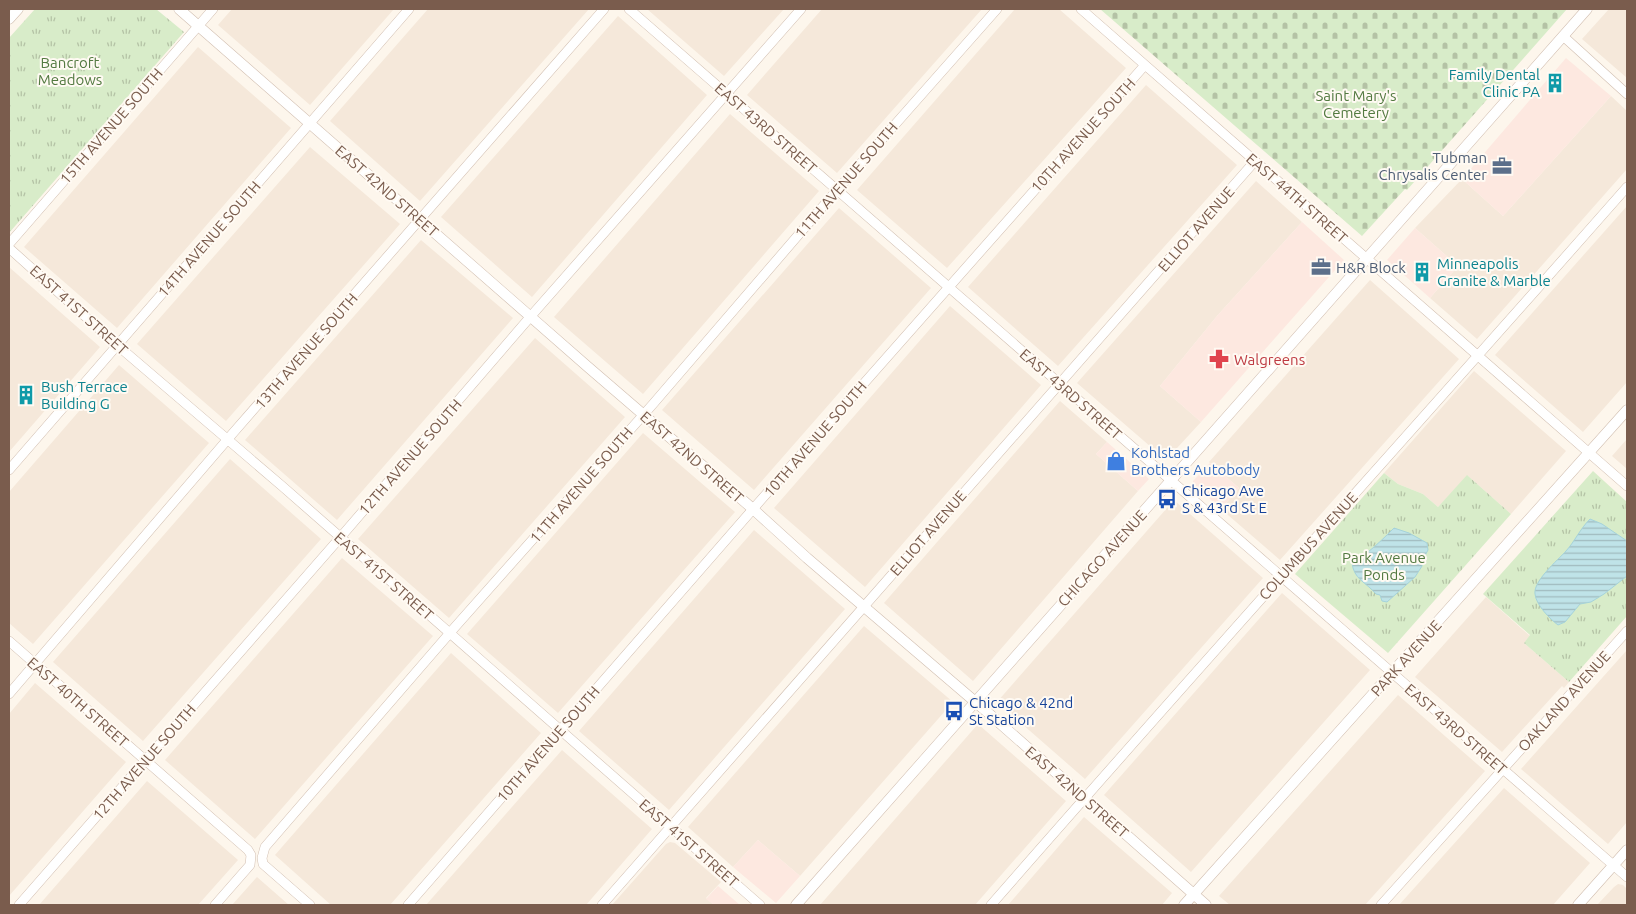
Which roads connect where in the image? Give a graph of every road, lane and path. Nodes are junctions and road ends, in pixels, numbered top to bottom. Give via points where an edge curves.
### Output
1 (18, 9) edge
2 (179, 9) edge
3 (213, 9) edge
4 (409, 9) edge
5 (604, 9) edge
6 (629, 9) edge
7 (801, 9) edge
8 (997, 9) edge
9 (1081, 9) edge
10 (1587, 9) edge
11 (9, 19) edge
12 (198, 26) junction
13 (1563, 36) junction
14 (1145, 65) junction
15 (727, 94) junction
16 (1627, 94) edge
17 (310, 123) junction
18 (1255, 161) junction
19 (1627, 187) edge
20 (838, 189) junction
21 (421, 220) junction
22 (9, 244) edge
23 (9, 248) edge
24 (1366, 258) junction
25 (948, 287) junction
26 (531, 316) junction
27 (117, 345) junction
28 (1478, 356) junction
29 (1059, 383) junction
30 (1627, 410) edge
31 (643, 415) junction
32 (228, 441) junction
33 (1589, 453) junction
34 (9, 470) edge
35 (1170, 480) junction
36 (1627, 486) edge
37 (753, 509) junction
38 (340, 538) junction
39 (1281, 576) junction
40 (864, 606) junction
41 (1627, 630) edge
42 (450, 634) junction
43 (9, 641) edge
44 (34, 664) junction
45 (1392, 673) junction
46 (9, 694) edge
47 (975, 702) junction
48 (560, 731) junction
49 (146, 761) junction
50 (1503, 769) junction
51 (1084, 798) junction
52 (670, 827) junction
53 (1627, 850) edge
54 (1614, 865) junction
55 (1627, 877) edge
56 (1194, 894) junction
57 (19, 905) edge
58 (215, 905) edge
59 (310, 905) edge
60 (408, 905) edge
61 (602, 905) edge
62 (760, 905) edge
63 (796, 905) edge
64 (991, 905) edge
65 (1184, 905) edge
66 (1206, 905) edge
67 (1381, 905) edge
68 (1578, 905) edge

1 - 11 street
2 - 12 street, EAST 42ND STREET
3 - 12 street, 15TH AVENUE SOUTH
4 - 17 street, 14TH AVENUE SOUTH
5 - 21 street, 13TH AVENUE SOUTH
6 - 15 street, EAST 43RD STREET
7 - 15 street, 12TH AVENUE SOUTH
8 - 20 street, 11TH AVENUE SOUTH
9 - 14 street, EAST 44TH STREET
10 - 13 street, CHICAGO AVENUE
12 - 17 street, EAST 42ND STREET
12 - 22 street, 15TH AVENUE SOUTH
13 - 16 street
13 - 24 street, CHICAGO AVENUE
14 - 18 street, EAST 44TH STREET
14 - 25 street, 10TH AVENUE SOUTH
15 - 20 street, EAST 43RD STREET
15 - 26 street, 12TH AVENUE SOUTH
17 - 21 street, EAST 42ND STREET
17 - 27 street, 14TH AVENUE SOUTH
18 - 24 street, EAST 44TH STREET
18 - 29 street, ELLIOT AVENUE
19 - 28 street, COLUMBUS AVENUE
20 - 25 street, EAST 43RD STREET
20 - 31 street, 11TH AVENUE SOUTH
21 - 26 street, EAST 42ND STREET
21 - 32 street, 13TH AVENUE SOUTH
23 - 27 street, EAST 41ST STREET
24 - 28 street, EAST 44TH STREET
24 - 35 street, CHICAGO AVENUE
25 - 29 street, EAST 43RD STREET
25 - 37 street, 10TH AVENUE SOUTH
26 - 31 street, EAST 42ND STREET
26 - 38 street, 12TH AVENUE SOUTH
27 - 32 street, EAST 41ST STREET
27 - 34 street, 14TH AVENUE SOUTH
28 - 33 street, EAST 44TH STREET
28 - 39 street, COLUMBUS AVENUE
29 - 35 street, EAST 43RD STREET
29 - 40 street, ELLIOT AVENUE
30 - 33 street, PARK AVENUE
31 - 37 street, EAST 42ND STREET
31 - 42 street, 11TH AVENUE SOUTH
32 - 38 street, EAST 41ST STREET
32 - 44 street, 13TH AVENUE SOUTH
33 - 36 street, EAST 44TH STREET
33 - 45 street, PARK AVENUE
35 - 39 street, EAST 43RD STREET
35 - 47 street, CHICAGO AVENUE
37 - 40 street, EAST 42ND STREET
37 - 48 street, 10TH AVENUE SOUTH
38 - 42 street, EAST 41ST STREET
38 - 49 street, 12TH AVENUE SOUTH
39 - 45 street, EAST 43RD STREET
39 - 51 street, COLUMBUS AVENUE
40 - 47 street, EAST 42ND STREET
40 - 52 street, ELLIOT AVENUE
41 - 50 street, OAKLAND AVENUE
42 - 48 street, EAST 41ST STREET
42 - 59 street, 11TH AVENUE SOUTH via 264,850 263,864
43 - 44 street, EAST 40TH STREET
44 - 46 street, 13TH AVENUE SOUTH
44 - 49 street, EAST 40TH STREET
45 - 50 street, EAST 43RD STREET
45 - 56 street, PARK AVENUE
47 - 51 street, EAST 42ND STREET
47 - 63 street, CHICAGO AVENUE
48 - 52 street, EAST 41ST STREET
48 - 60 street, 10TH AVENUE SOUTH
49 - 57 street, 12TH AVENUE SOUTH
49 - 58 street, EAST 40TH STREET via 251,854 250,865
50 - 54 street, EAST 43RD STREET
50 - 67 street, OAKLAND AVENUE
51 - 56 street, EAST 42ND STREET
51 - 64 street, COLUMBUS AVENUE
52 - 61 street, ELLIOT AVENUE
52 - 62 street, EAST 41ST STREET
53 - 54 street
54 - 55 street, EAST 43RD STREET
54 - 68 street
56 - 65 street, PARK AVENUE
56 - 66 street, EAST 42ND STREET

